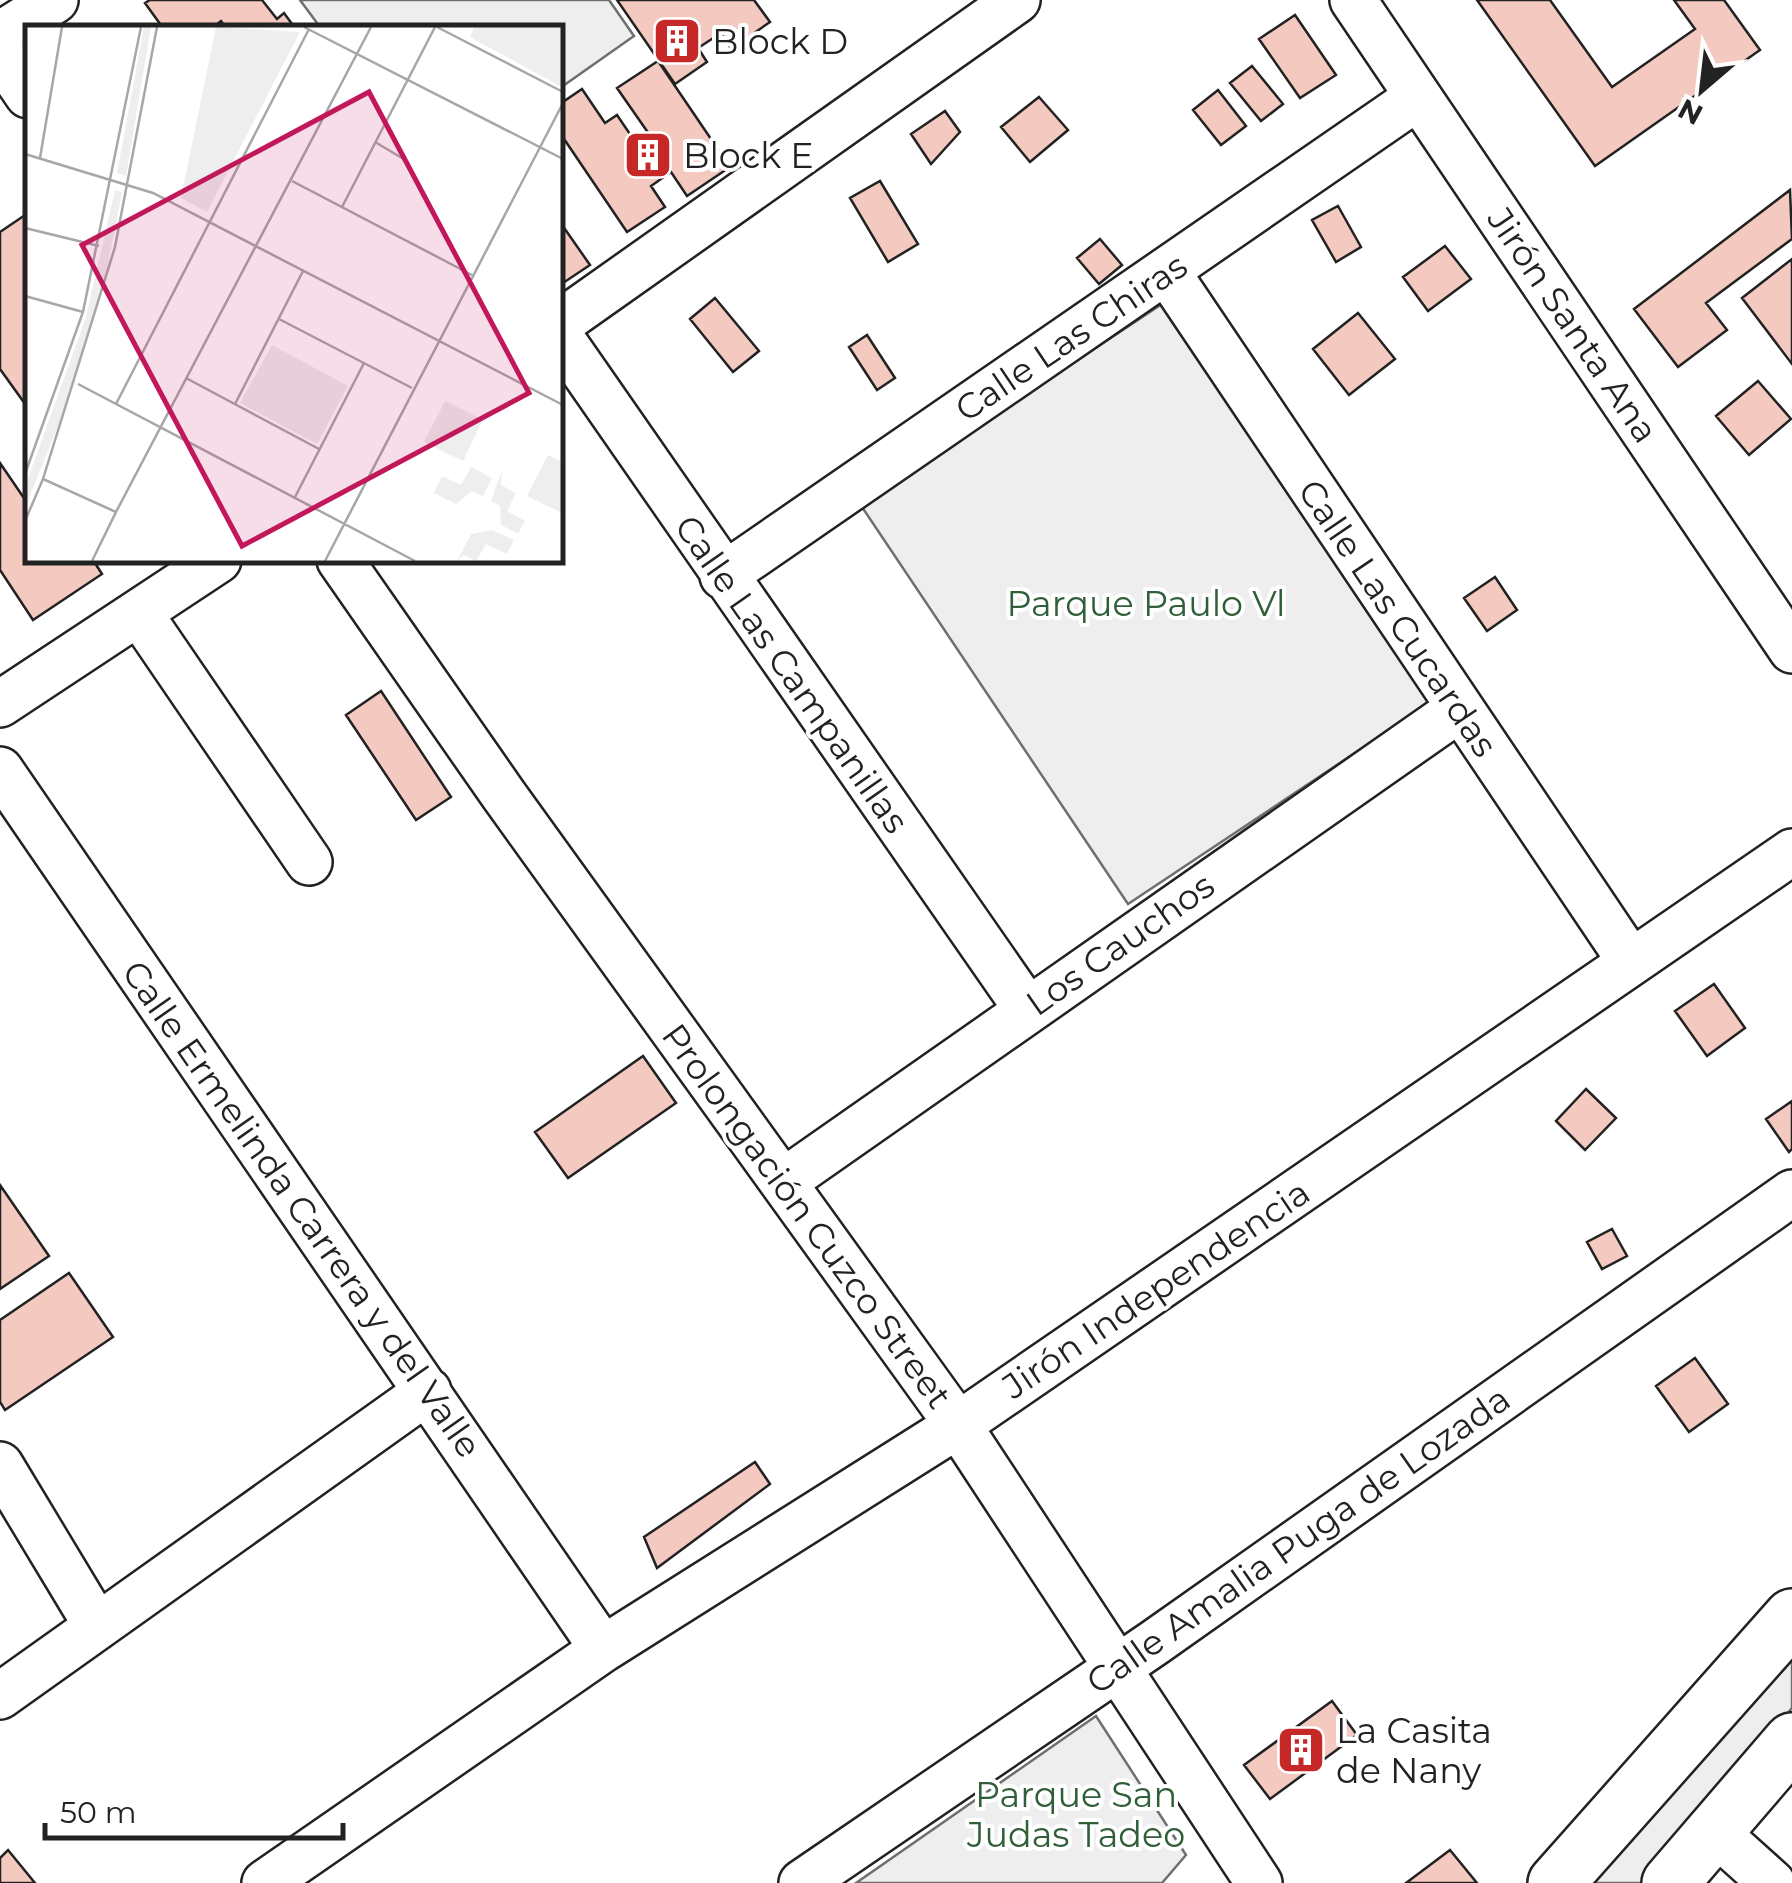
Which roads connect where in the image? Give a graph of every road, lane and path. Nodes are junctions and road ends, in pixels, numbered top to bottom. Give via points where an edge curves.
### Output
1 (55, 0) edge
2 (1017, 0) edge
3 (1353, 0) edge
4 (0, 34) edge
5 (0, 54) edge
6 (25, 91) edge
7 (1418, 97) junction
8 (1167, 272) junction
9 (562, 321) edge
10 (562, 340) edge
11 (215, 562) edge
12 (341, 562) edge
13 (723, 576) junction
14 (139, 613) junction
15 (1792, 650) edge
16 (0, 704) edge
17 (1459, 709) junction
18 (0, 770) edge
19 (1792, 852) edge
20 (310, 862) dead end
21 (1631, 962) junction
22 (1027, 1009) junction
23 (783, 1182) junction
24 (1792, 1193) edge
25 (428, 1390) junction
26 (958, 1425) junction
27 (0, 1465) edge
28 (1792, 1617) edge
29 (97, 1626) junction
30 (603, 1649) junction
31 (1118, 1668) junction
32 (0, 1696) edge
33 (1792, 1742) edge
34 (1713, 1830) junction
35 (266, 1883) edge
36 (802, 1883) edge
37 (1259, 1883) edge
38 (1556, 1883) edge
39 (1670, 1883) edge
40 (1772, 1883) edge

1 - 4 street
2 - 9 street via 872,77
3 - 7 street, Jirón Santa Ana
5 - 6 street
7 - 8 street, Calle Las Chiras
7 - 15 street, Jirón Santa Ana
8 - 13 street, Calle Las Chiras
8 - 17 street, Calle Las Cucardas
10 - 13 street, Calle Las Campanillas
11 - 14 street
12 - 23 street, Prolongación Cuzco Street
13 - 22 street, Calle Las Campanillas
14 - 16 street
14 - 20 street
17 - 21 street, Calle Las Cucardas
17 - 22 street, Los Cauchos
18 - 25 street, Calle Ermelinda Carrera y del Valle
19 - 21 street, Jirón Independencia
21 - 26 street, Jirón Independencia
22 - 23 street, Los Cauchos
23 - 26 street, Prolongación Cuzco Street
24 - 31 street, Calle Amalia Puga de Lozada
25 - 29 street
25 - 30 street, Calle Ermelinda Carrera y del Valle
26 - 30 street, Jirón Independencia
26 - 31 street, Prolongación Cuzco Street
27 - 29 street
28 - 38 main road
29 - 32 street
30 - 35 street, Jirón Independencia
31 - 36 street, Calle Amalia Puga de Lozada
31 - 37 street, Prolongación Cuzco Street
33 - 34 main road
34 - 39 main road
34 - 40 street

